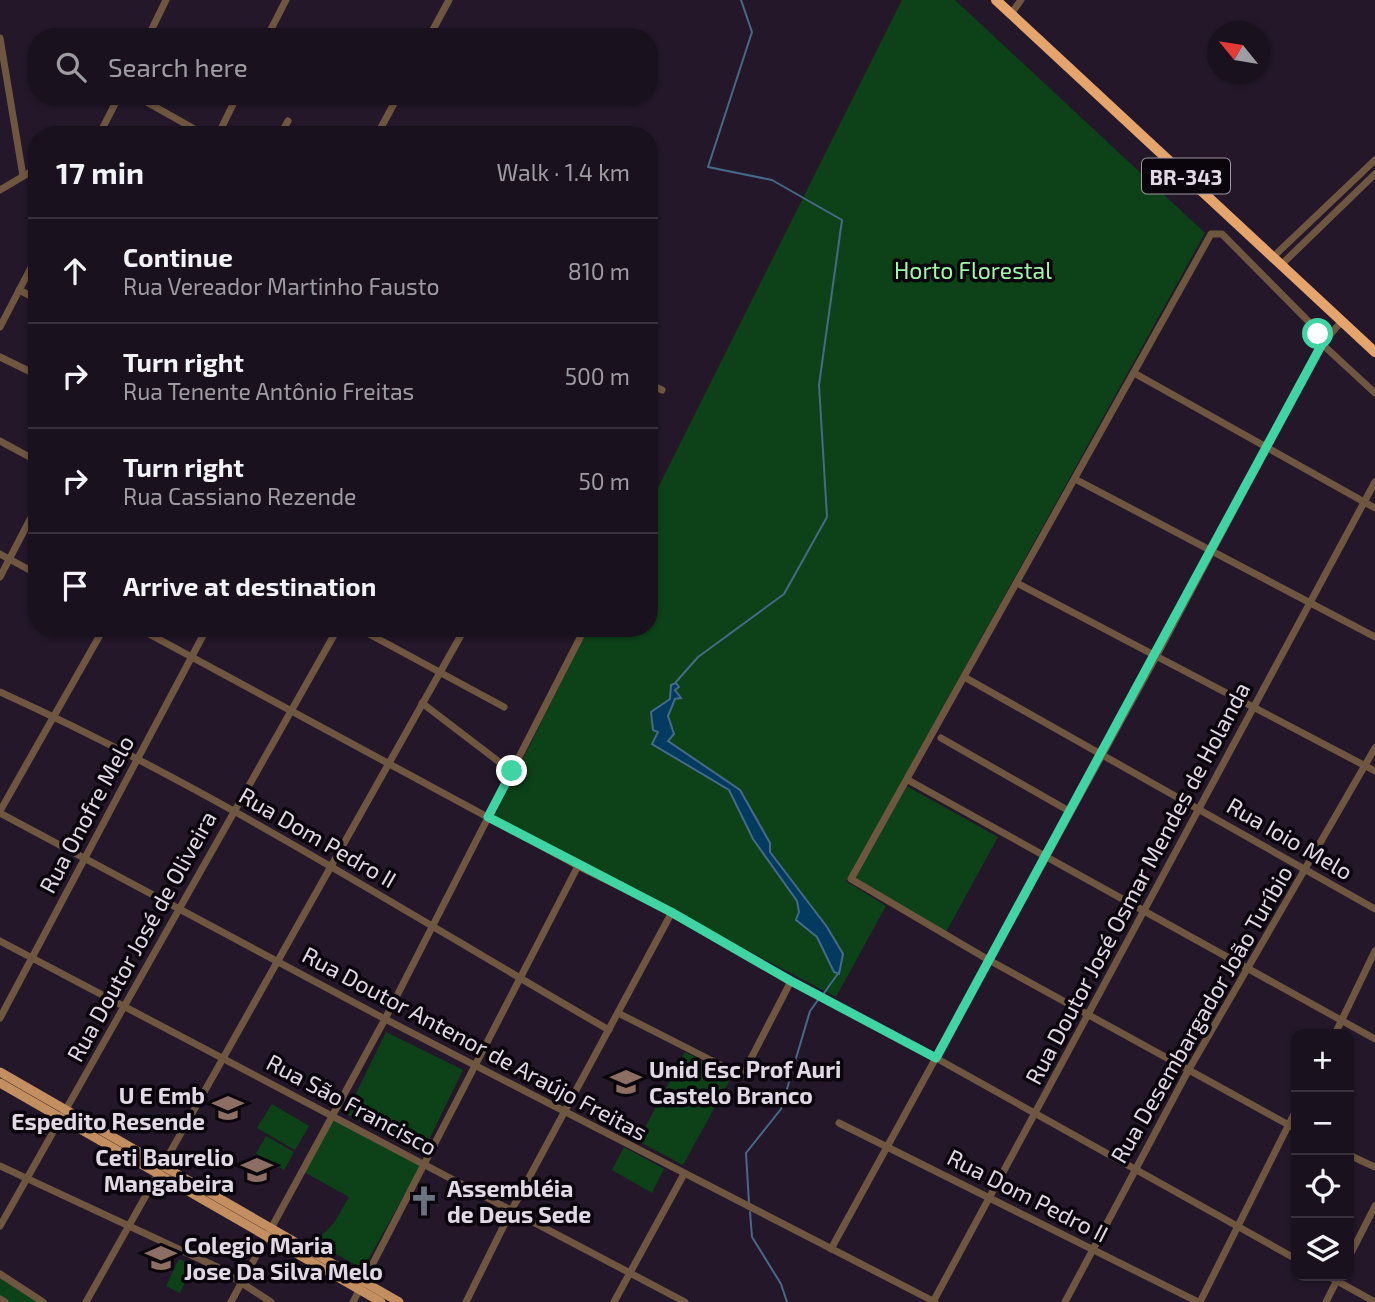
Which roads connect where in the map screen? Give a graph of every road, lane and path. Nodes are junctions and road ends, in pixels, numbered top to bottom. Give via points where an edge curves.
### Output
1 (166, 0) edge
2 (286, 0) edge
3 (449, 0) edge
4 (996, 0) edge
5 (1021, 0) edge
6 (1011, 14) junction
7 (152, 28) edge
8 (272, 28) edge
9 (434, 28) edge
10 (0, 38) edge
11 (114, 105) edge
12 (152, 105) edge
13 (233, 105) edge
14 (393, 105) edge
15 (288, 121) dead end
16 (104, 126) edge
17 (189, 126) edge
18 (222, 126) edge
19 (285, 126) edge
20 (382, 126) edge
21 (1375, 160) edge
22 (28, 173) edge
23 (1375, 174) edge
24 (23, 176) junction
25 (0, 190) edge
26 (1277, 261) junction
27 (28, 273) edge
28 (19, 290) junction
29 (28, 294) edge
30 (1342, 321) junction
31 (0, 327) edge
32 (1322, 344) junction
33 (1375, 352) edge
34 (0, 358) edge
35 (28, 371) edge
36 (1134, 373) junction
37 (658, 388) edge
38 (662, 390) dead end
39 (1375, 393) edge
40 (0, 441) edge
41 (1266, 448) junction
42 (28, 456) edge
43 (1075, 480) junction
44 (1375, 482) edge
45 (1364, 502) junction
46 (1375, 508) edge
47 (28, 523) edge
48 (1211, 551) junction
49 (0, 554) edge
50 (9, 559) junction
51 (28, 569) edge
52 (0, 577) edge
53 (1017, 583) junction
54 (1310, 604) junction
55 (99, 637) edge
56 (153, 637) edge
57 (202, 637) edge
58 (333, 637) edge
59 (376, 637) edge
60 (460, 637) edge
61 (580, 637) edge
62 (1375, 637) edge
63 (1157, 655) junction
64 (190, 659) junction
65 (442, 671) junction
66 (965, 678) junction
67 (0, 692) edge
68 (422, 703) junction
69 (1255, 706) junction
70 (504, 707) dead end
71 (290, 710) junction
72 (53, 716) junction
73 (940, 738) dead end
74 (1375, 748) edge
75 (1100, 754) junction
76 (138, 758) junction
77 (389, 762) junction
78 (1365, 765) junction
79 (512, 771) junction
80 (1375, 771) edge
81 (908, 780) junction
82 (1199, 809) junction
83 (234, 810) junction
84 (1069, 811) junction
85 (0, 812) edge
86 (488, 817) junction
87 (1044, 855) junction
88 (85, 859) junction
89 (331, 865) junction
90 (578, 866) junction
91 (1305, 870) junction
92 (179, 909) junction
93 (1375, 909) edge
94 (1144, 910) junction
95 (671, 912) junction
96 (432, 926) junction
97 (0, 941) edge
98 (1375, 951) edge
99 (32, 957) junction
100 (987, 959) junction
101 (276, 960) junction
102 (1248, 971) junction
103 (521, 979) junction
104 (791, 981) junction
105 (124, 1008) junction
106 (618, 1013) junction
107 (1088, 1013) junction
108 (0, 1018) edge
109 (385, 1019) junction
110 (1342, 1021) junction
111 (1338, 1029) edge
112 (609, 1030) junction
113 (1375, 1039) edge
114 (223, 1058) junction
115 (936, 1058) junction
116 (476, 1065) junction
117 (1188, 1071) junction
118 (0, 1072) edge
119 (0, 1083) edge
120 (31, 1095) junction
121 (565, 1112) junction
122 (63, 1113) junction
123 (1035, 1113) junction
124 (332, 1116) junction
125 (1291, 1119) edge
126 (839, 1123) dead end
127 (1288, 1125) junction
128 (1291, 1126) edge
129 (888, 1145) junction
130 (1354, 1157) edge
131 (425, 1165) junction
132 (0, 1166) edge
133 (1375, 1167) edge
134 (159, 1169) junction
135 (1134, 1170) junction
136 (684, 1174) junction
137 (26, 1178) junction
138 (989, 1198) junction
139 (1375, 1206) edge
140 (511, 1211) junction
141 (0, 1226) edge
142 (127, 1226) junction
143 (1237, 1226) junction
144 (269, 1232) junction
145 (1354, 1246) edge
146 (831, 1248) junction
147 (1093, 1250) junction
148 (1291, 1256) edge
149 (631, 1273) junction
150 (0, 1274) edge
151 (1336, 1281) edge
152 (1342, 1281) edge
153 (241, 1283) junction
154 (362, 1286) junction
155 (0, 1299) edge
156 (5, 1302) edge
157 (43, 1302) edge
158 (86, 1302) edge
159 (231, 1302) edge
160 (271, 1302) edge
161 (353, 1302) edge
162 (381, 1302) edge
163 (399, 1302) edge
164 (466, 1302) edge
165 (614, 1302) edge
166 (685, 1302) edge
167 (934, 1302) edge
168 (1065, 1302) edge
169 (1199, 1302) edge
170 (1326, 1302) edge
171 (1374, 1302) edge

1 - 7 street
2 - 8 street
3 - 9 street
4 - 6 highway, BR-343
5 - 6 street
6 - 26 highway, BR-343
10 - 24 street
11 - 16 street
12 - 17 street
13 - 18 street
14 - 20 street
15 - 19 street
21 - 26 street
22 - 24 street
23 - 26 street
24 - 25 street
26 - 30 highway, BR-343
27 - 28 street
28 - 29 street
28 - 31 street
30 - 32 street
30 - 33 highway, BR-343
32 - 36 street via 1312,325 1215,232
32 - 39 street
32 - 41 street
34 - 35 street
36 - 41 street
36 - 43 street
37 - 38 street
40 - 42 street
41 - 45 street
41 - 48 street
43 - 48 street
43 - 53 street
44 - 45 street, Rua Doutor José Osmar Mendes de Holanda
45 - 46 street
45 - 54 street, Rua Doutor José Osmar Mendes de Holanda
47 - 50 street
48 - 54 street
48 - 63 street
49 - 50 street
50 - 51 street
50 - 52 street
53 - 63 street
53 - 66 street
54 - 62 street
54 - 69 street, Rua Doutor José Osmar Mendes de Holanda
55 - 72 street
56 - 64 street
57 - 64 street, Rua Onofre Melo
58 - 71 street, Rua Doutor José de Oliveira
59 - 65 street
60 - 65 street
61 - 79 street
63 - 69 street
63 - 75 street
64 - 71 street
64 - 76 street, Rua Onofre Melo
65 - 68 street
65 - 70 street
66 - 75 street, Rua Ioio Melo
66 - 81 street
67 - 72 street, Rua Dom Pedro II
68 - 77 street
68 - 79 street
69 - 78 street
69 - 82 street, Rua Doutor José Osmar Mendes de Holanda
71 - 77 street
71 - 83 street, Rua Doutor José de Oliveira
72 - 76 street, Rua Dom Pedro II
72 - 85 street
73 - 84 street
74 - 78 street, Rua Desembargador João Turíbio
75 - 82 street, Rua Ioio Melo
75 - 84 street
76 - 83 street, Rua Dom Pedro II
76 - 88 street, Rua Onofre Melo
77 - 86 street
77 - 89 street
78 - 80 street
78 - 91 street, Rua Desembargador João Turíbio
79 - 86 street
81 - 87 street
81 - 100 street via 851,879
82 - 91 street, Rua Ioio Melo
82 - 94 street, Rua Doutor José Osmar Mendes de Holanda
83 - 89 street, Rua Dom Pedro II
83 - 92 street, Rua Doutor José de Oliveira
84 - 87 street
85 - 88 street, Rua Doutor Antenor de Araújo Freitas
86 - 90 street
86 - 96 street
87 - 94 street
87 - 100 street
88 - 92 street, Rua Doutor Antenor de Araújo Freitas
88 - 99 street, Rua Onofre Melo
89 - 96 street, Rua Dom Pedro II
89 - 101 street
90 - 95 street
90 - 103 street
91 - 93 street, Rua Ioio Melo
91 - 102 street, Rua Desembargador João Turíbio
92 - 101 street, Rua Doutor Antenor de Araújo Freitas
92 - 105 street, Rua Doutor José de Oliveira
94 - 102 street
94 - 107 street, Rua Doutor José Osmar Mendes de Holanda
95 - 104 street
95 - 106 street
96 - 103 street, Rua Dom Pedro II
96 - 109 street
97 - 99 street, Rua São Francisco
98 - 110 street
99 - 105 street, Rua São Francisco
99 - 108 street, Rua Onofre Melo
100 - 107 street
100 - 115 street
101 - 109 street, Rua Doutor Antenor de Araújo Freitas
101 - 114 street
102 - 110 street
102 - 117 street, Rua Desembargador João Turíbio
103 - 112 street, Rua Dom Pedro II
103 - 116 street
104 - 106 street via 742,1076
104 - 115 street
105 - 114 street, Rua São Francisco
105 - 122 street, Rua Doutor José de Oliveira
106 - 112 street
107 - 117 street
107 - 123 street, Rua Doutor José Osmar Mendes de Holanda
109 - 116 street, Rua Doutor Antenor de Araújo Freitas
109 - 124 street
110 - 111 street
110 - 113 street
112 - 121 street
114 - 124 street, Rua São Francisco
114 - 134 street
115 - 123 street
115 - 129 street
116 - 121 street, Rua Doutor Antenor de Araújo Freitas
116 - 131 street
117 - 127 street
117 - 135 street, Rua Desembargador João Turíbio
118 - 120 main road
119 - 120 main road
120 - 122 main road
121 - 136 street, Rua Doutor Antenor de Araújo Freitas
121 - 140 street
122 - 134 main road
122 - 137 street, Rua Doutor José de Oliveira
123 - 135 street
123 - 138 street, Rua Doutor José Osmar Mendes de Holanda
124 - 131 street, Rua São Francisco
124 - 144 street
125 - 127 street
126 - 129 street, Rua Dom Pedro II
127 - 128 street
127 - 143 street
129 - 138 street, Rua Dom Pedro II
129 - 146 street
130 - 133 street
131 - 140 street, Rua São Francisco
131 - 154 street
132 - 137 street
134 - 142 street
134 - 144 main road
135 - 143 street
135 - 147 street, Rua Desembargador João Turíbio
136 - 146 street, Rua Doutor Antenor de Araújo Freitas
136 - 149 street
137 - 141 street, Rua Doutor José de Oliveira
137 - 142 street
138 - 147 street, Rua Dom Pedro II
138 - 167 street, Rua Doutor José Osmar Mendes de Holanda
139 - 145 street
140 - 149 street, Rua São Francisco
140 - 164 street
142 - 153 street via 217,1267
142 - 158 street
143 - 148 street
143 - 169 street
144 - 153 street
144 - 154 main road
146 - 167 street, Rua Doutor Antenor de Araújo Freitas
147 - 168 street, Rua Desembargador João Turíbio
147 - 169 street, Rua Dom Pedro II
149 - 165 street
149 - 166 street, Rua São Francisco
150 - 157 street
151 - 170 street
152 - 171 street
153 - 159 street
153 - 160 street
154 - 161 street
154 - 162 main road
154 - 163 main road
155 - 156 street

